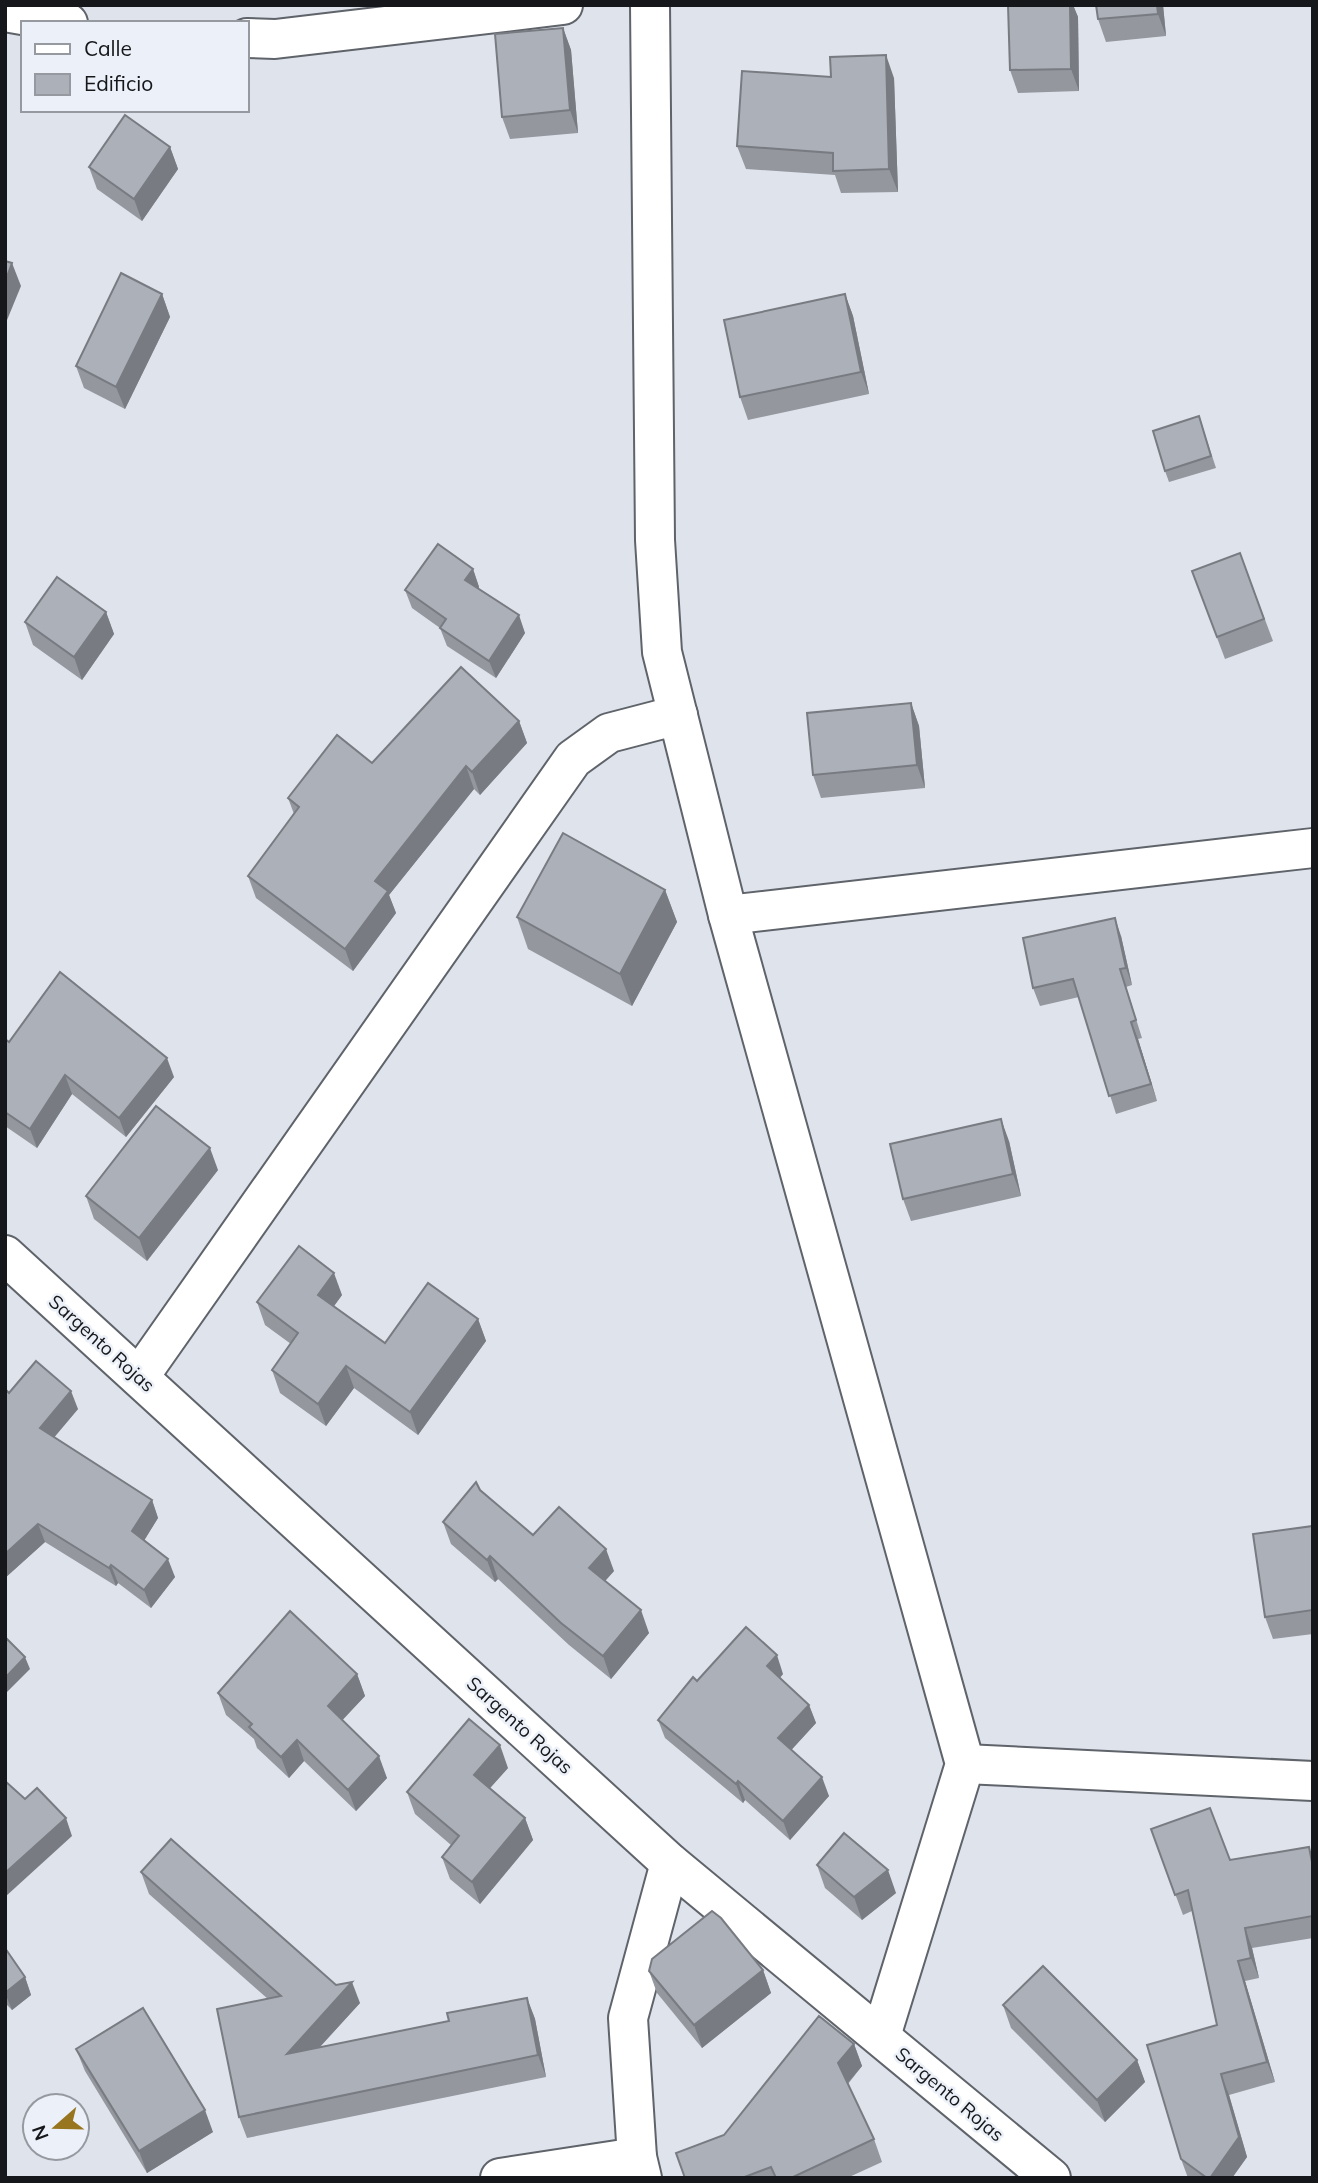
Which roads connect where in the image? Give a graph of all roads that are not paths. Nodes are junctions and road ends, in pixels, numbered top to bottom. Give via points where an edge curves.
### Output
1 (563, 5) edge
2 (650, 5) edge
3 (5, 12) edge
4 (57, 21) edge
5 (248, 38) edge
6 (678, 715) junction
7 (1313, 848) edge
8 (728, 915) junction
9 (5, 1255) edge
10 (139, 1377) junction
11 (965, 1764) junction
12 (1313, 1782) edge
13 (670, 1863) junction
14 (881, 2036) junction
15 (640, 2168) edge
16 (500, 2178) edge
17 (1051, 2178) edge

1 - 5 street via 275,39
2 - 6 street via 655,540 662,652
3 - 4 street
6 - 8 street
6 - 10 street via 609,733 573,759
7 - 8 street
8 - 11 street
9 - 10 street, Sargento Rojas
10 - 13 street, Sargento Rojas
11 - 12 street
11 - 14 street
13 - 14 street, Sargento Rojas
13 - 15 street via 628,2018
14 - 17 street, Sargento Rojas
15 - 16 street

